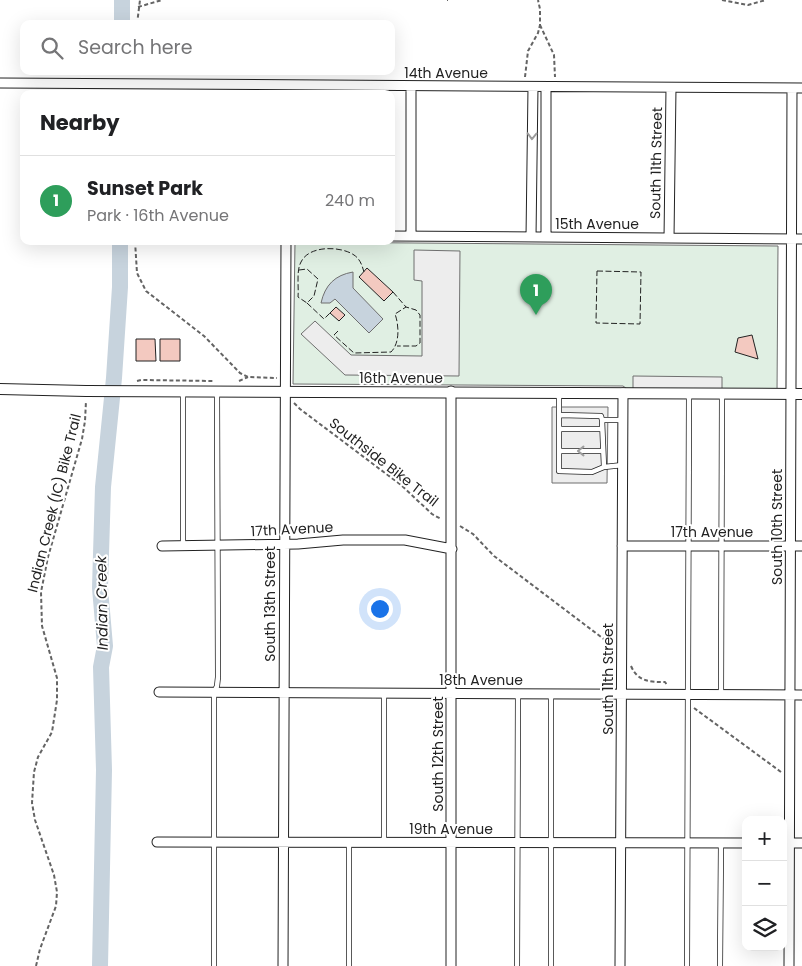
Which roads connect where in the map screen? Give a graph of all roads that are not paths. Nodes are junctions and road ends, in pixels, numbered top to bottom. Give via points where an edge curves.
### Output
1 (0, 83) edge
2 (411, 86) junction
3 (528, 87) junction
4 (551, 87) junction
5 (671, 88) junction
6 (792, 88) junction
7 (802, 88) edge
8 (289, 89) edge
9 (395, 236) edge
10 (411, 236) junction
11 (532, 237) junction
12 (546, 237) junction
13 (669, 238) junction
14 (792, 239) junction
15 (802, 239) edge
16 (286, 245) edge
17 (219, 386) junction
18 (0, 389) edge
19 (184, 391) junction
20 (285, 391) junction
21 (451, 391) junction
22 (559, 392) junction
23 (623, 393) junction
24 (689, 393) junction
25 (722, 394) junction
26 (791, 394) junction
27 (802, 394) edge
28 (559, 415) junction
29 (602, 418) junction
30 (623, 420) junction
31 (602, 429) junction
32 (559, 430) junction
33 (559, 451) junction
34 (603, 451) junction
35 (623, 465) junction
36 (604, 467) junction
37 (284, 544) junction
38 (183, 545) junction
39 (217, 545) junction
40 (162, 546) dead end
41 (622, 546) junction
42 (688, 546) junction
43 (722, 546) junction
44 (791, 546) junction
45 (802, 546) edge
46 (452, 549) junction
47 (159, 692) dead end
48 (214, 693) junction
49 (284, 693) junction
50 (384, 694) junction
51 (452, 694) junction
52 (518, 694) junction
53 (551, 694) junction
54 (621, 694) junction
55 (688, 694) junction
56 (721, 695) junction
57 (790, 695) junction
58 (802, 695) edge
59 (787, 827) edge
60 (157, 842) dead end
61 (214, 842) junction
62 (283, 842) junction
63 (349, 842) junction
64 (384, 842) junction
65 (451, 842) junction
66 (517, 842) junction
67 (551, 843) junction
68 (620, 843) junction
69 (688, 843) junction
70 (721, 843) junction
71 (742, 843) edge
72 (787, 843) edge
73 (802, 843) edge
74 (786, 861) edge
75 (214, 966) edge
76 (283, 966) edge
77 (349, 966) edge
78 (451, 966) edge
79 (517, 966) edge
80 (550, 966) edge
81 (620, 966) edge
82 (687, 966) edge
83 (720, 966) edge
84 (789, 966) edge

1 - 8 street, 14th Avenue
2 - 3 street, 14th Avenue
2 - 8 street, 14th Avenue
2 - 10 street
3 - 4 street, 14th Avenue
3 -> 11 street
4 - 5 street, 14th Avenue
4 - 12 street
5 - 6 street, 14th Avenue
5 - 13 street, South 11th Street
6 - 7 street, 14th Avenue
6 - 14 street, South 10th Street
9 - 10 street, 15th Avenue
10 - 11 street, 15th Avenue
11 - 12 street, 15th Avenue
12 - 13 street, 15th Avenue
13 - 14 street, 15th Avenue
14 - 15 street, 15th Avenue
14 - 26 street, South 10th Street
16 - 20 street, South 13th Street
17 - 19 street, 16th Avenue
17 - 20 street, 16th Avenue
17 - 39 lane
18 - 19 street, 16th Avenue via 86,391 135,386
19 - 38 lane
20 - 21 street, 16th Avenue
20 - 37 street, South 13th Street
21 - 22 street, 16th Avenue
21 - 46 street, South 12th Street
22 - 23 street, 16th Avenue
22 - 28 lane
23 - 24 street, 16th Avenue
23 - 30 street, South 11th Street
24 - 25 street, 16th Avenue
24 - 42 lane
25 - 26 street, 16th Avenue
25 - 43 lane
26 - 27 street, 16th Avenue
26 - 44 street, South 10th Street
28 - 29 lane
28 - 32 lane
29 - 30 lane
29 - 31 lane
30 - 35 street, South 11th Street
31 - 32 lane
31 - 34 lane
32 - 33 lane
34 -> 33 lane
33 - 36 lane via 559,471 592,472
34 - 36 lane
35 - 36 lane
35 - 41 street, South 11th Street
37 - 39 street, 17th Avenue
37 - 46 street, 17th Avenue via 405,540
37 - 49 street, South 13th Street
38 - 39 street, 17th Avenue
38 - 40 street, 17th Avenue
39 - 48 lane via 217,686
41 - 42 street, 17th Avenue
41 - 54 street, South 11th Street
42 - 43 street, 17th Avenue
42 - 55 lane
43 - 44 street, 17th Avenue
43 - 56 lane
44 - 45 street, 17th Avenue
44 - 57 street, South 10th Street
46 - 51 street, South 12th Street
47 - 48 street, 18th Avenue
48 - 49 street, 18th Avenue
48 - 61 lane
49 - 50 street, 18th Avenue
49 - 62 street, South 13th Street
50 - 51 street, 18th Avenue
50 - 64 lane
51 - 52 street, 18th Avenue
51 - 65 street, South 12th Street
52 - 53 street, 18th Avenue
52 - 66 lane
53 - 54 street, 18th Avenue
53 - 67 lane
54 - 55 street, 18th Avenue
54 - 68 street, South 11th Street
55 - 56 street, 18th Avenue
55 - 69 lane
56 - 57 street, 18th Avenue
57 - 58 street, 18th Avenue
57 - 59 street, South 10th Street
60 - 61 street, 19th Avenue
61 - 62 street, 19th Avenue
61 - 75 lane
62 - 63 street, 19th Avenue
62 - 76 street, South 13th Street
63 - 64 street, 19th Avenue
63 - 77 lane
64 - 65 street, 19th Avenue
65 - 66 street, 19th Avenue
65 - 78 street, South 12th Street
66 - 67 street, 19th Avenue
66 - 79 lane
67 - 68 street, 19th Avenue
67 - 80 lane
68 - 69 street, 19th Avenue
68 - 81 street, South 11th Street
69 - 70 street, 19th Avenue
69 - 82 lane
70 - 71 street, 19th Avenue
70 - 83 lane
72 - 73 street
74 - 84 street, South 10th Street

